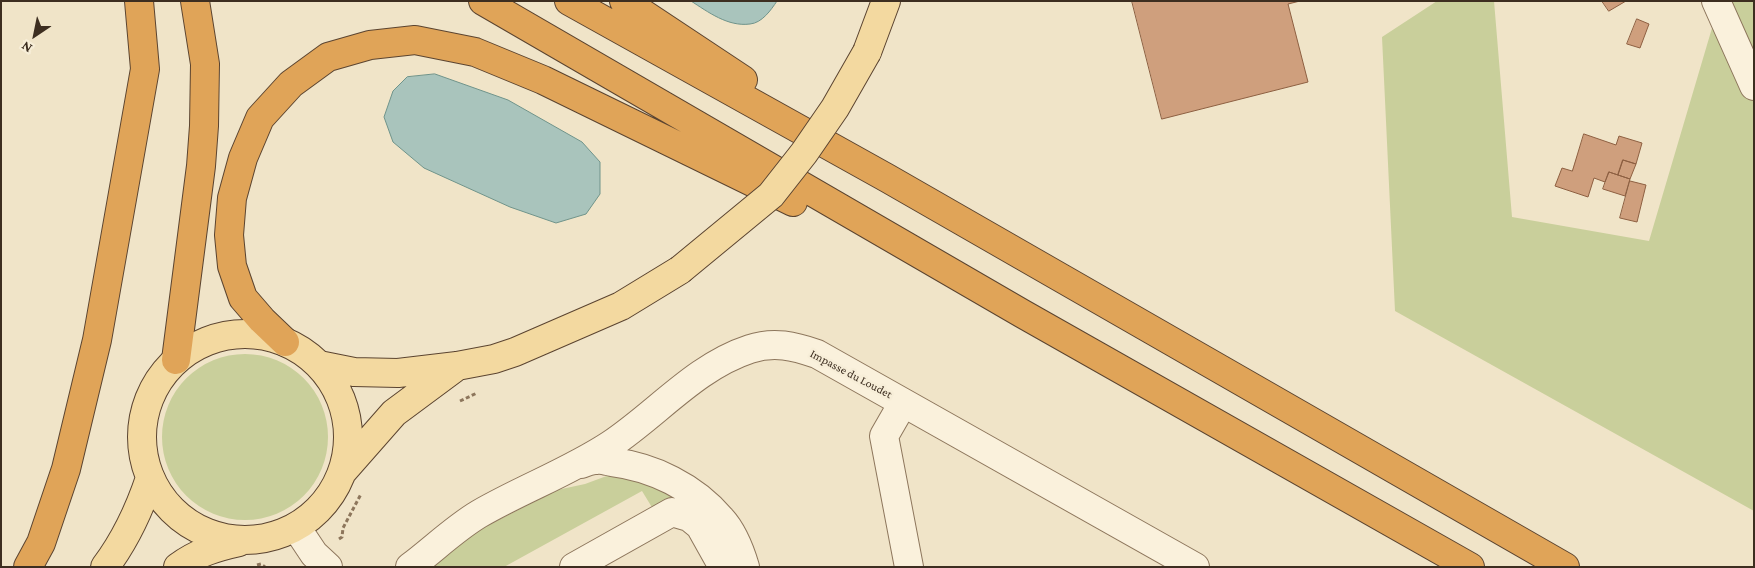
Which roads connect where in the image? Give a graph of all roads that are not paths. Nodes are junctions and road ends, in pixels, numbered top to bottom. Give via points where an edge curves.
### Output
1 (139, 1) edge
2 (195, 1) edge
3 (483, 1) edge
4 (569, 1) edge
5 (624, 1) edge
6 (886, 1) edge
7 (1716, 1) edge
8 (1754, 86) edge
9 (887, 178) junction
10 (1023, 314) junction
11 (285, 342) junction
12 (176, 360) junction
13 (320, 365) junction
14 (457, 366) junction
15 (903, 403) junction
16 (573, 466) junction
17 (343, 471) junction
18 (150, 478) junction
19 (296, 527) junction
20 (243, 540) junction
21 (321, 560) edge
22 (28, 567) edge
23 (105, 567) edge
24 (178, 567) edge
25 (410, 567) edge
26 (574, 567) edge
27 (723, 567) edge
28 (745, 567) edge
29 (909, 567) edge
30 (1195, 567) edge
31 (1470, 567) edge
32 (1565, 567) edge

1 - 22 highway via 145,69 97,340 66,468 41,543
2 - 12 highway via 204,64 202,166
3 - 10 highway
4 - 9 highway
5 - 9 highway
6 - 14 main road, bridge via 867,52 830,116 771,195 680,270 621,306 515,352
7 - 8 street
9 - 32 highway
10 - 11 highway via 544,80 475,52 415,40 370,45 328,57 291,84 260,118 243,158 232,198 228,235 232,266 244,298
10 - 31 highway
11 - 12 main road via 266,335 242,333 218,337 196,346
11 - 13 main road
12 - 18 main road via 159,379 147,402 142,428 143,454
13 - 14 main road via 354,372 398,373
13 - 17 main road via 336,388 346,414 349,443
14 - 17 main road via 394,413
15 - 16 street, Impasse du Loudet via 817,354 782,344 764,345 727,359 687,384 630,432
15 - 29 street via 884,436
15 - 30 street, Impasse du Loudet
16 - 25 street, Impasse du Loudet via 480,513
16 - 28 street via 597,460 630,464 691,491 722,520
17 - 19 main road via 332,493 316,512
18 - 20 main road via 160,496 188,523 224,538
18 - 23 main road via 137,515
19 - 20 main road via 271,537
19 - 21 street
20 - 24 main road via 207,550
26 - 27 street via 672,512 689,517 700,526

